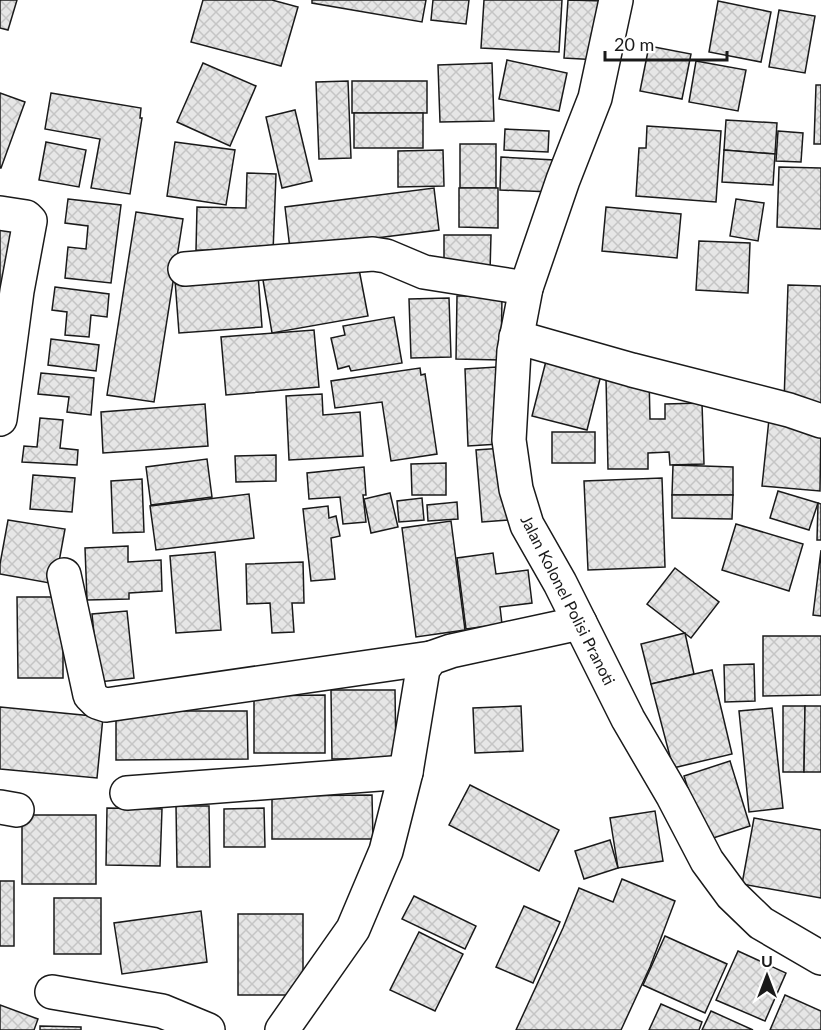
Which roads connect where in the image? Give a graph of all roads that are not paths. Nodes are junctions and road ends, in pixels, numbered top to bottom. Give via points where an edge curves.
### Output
1 (616, 0) edge
2 (0, 213) edge
3 (184, 269) dead end
4 (526, 288) junction
5 (516, 337) junction
6 (0, 419) edge
7 (821, 421) edge
8 (64, 575) dead end
9 (580, 623) junction
10 (431, 658) junction
11 (406, 771) junction
12 (127, 793) dead end
13 (821, 958) edge
14 (52, 992) dead end
15 (284, 1029) edge
16 (208, 1030) edge

1 - 4 street, Jalan Kolonel Polisi Pranoti via 595,98
2 - 6 street via 26,217 30,226
3 - 4 street via 373,254 424,272
4 - 5 street, Jalan Kolonel Polisi Pranoti
5 - 7 street
5 - 9 street, Jalan Kolonel Polisi Pranoti via 509,440 516,489 526,525
8 - 10 street via 90,695 106,705
9 - 10 street
9 - 13 street, Jalan Kolonel Polisi Pranoti via 707,861 732,895 760,923
10 - 11 street via 418,686
11 - 12 street
11 - 15 street via 386,851 353,929
14 - 16 street via 162,1011

